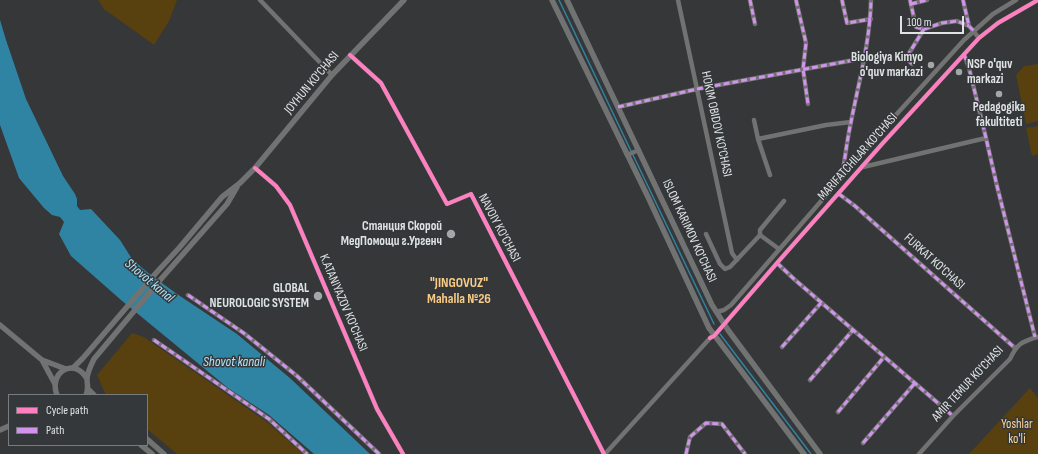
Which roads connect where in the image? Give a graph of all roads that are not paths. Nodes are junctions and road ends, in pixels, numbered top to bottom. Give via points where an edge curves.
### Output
1 (260, 0) edge
2 (404, 0) edge
3 (552, 0) edge
4 (567, 0) edge
5 (678, 0) edge
6 (750, 0) edge
7 (796, 0) edge
8 (842, 0) edge
9 (871, 0) edge
10 (927, 0) edge
11 (963, 0) edge
12 (1016, 0) edge
13 (1038, 0) edge
14 (910, 2) edge
15 (871, 19) junction
16 (755, 24) dead end
17 (969, 26) junction
18 (924, 29) junction
19 (974, 31) junction
20 (979, 38) junction
21 (964, 54) junction
22 (350, 55) junction
23 (865, 58) junction
24 (912, 64) dead end
25 (803, 69) junction
26 (332, 75) junction
27 (697, 89) junction
28 (808, 104) dead end
29 (618, 107) junction
30 (754, 120) dead end
31 (851, 122) junction
32 (986, 138) junction
33 (758, 139) junction
34 (639, 150) junction
35 (627, 155) junction
36 (863, 167) junction
37 (255, 168) junction
38 (770, 175) dead end
39 (842, 177) junction
40 (240, 183) junction
41 (839, 194) junction
42 (784, 201) dead end
43 (706, 234) dead end
44 (760, 235) junction
45 (779, 249) junction
46 (737, 260) junction
47 (777, 263) junction
48 (188, 295) dead end
49 (822, 303) junction
50 (716, 312) junction
51 (724, 324) junction
52 (0, 326) edge
53 (853, 330) junction
54 (712, 336) junction
55 (1036, 337) edge
56 (154, 340) dead end
57 (782, 348) dead end
58 (1015, 348) junction
59 (884, 357) junction
60 (42, 360) junction
61 (73, 368) junction
62 (66, 369) junction
63 (87, 380) junction
64 (810, 380) dead end
65 (55, 384) junction
66 (915, 384) junction
67 (88, 389) junction
68 (55, 394) edge
69 (86, 394) edge
70 (93, 394) edge
71 (838, 412) dead end
72 (953, 416) junction
73 (148, 440) edge
74 (863, 443) dead end
75 (142, 446) edge
76 (152, 454) edge
77 (164, 454) edge
78 (307, 454) edge
79 (379, 454) edge
80 (403, 454) edge
81 (604, 454) edge
82 (686, 454) edge
83 (745, 454) edge
84 (804, 454) edge
85 (820, 454) edge
86 (919, 454) edge

1 - 26 street
2 - 22 main road, JOYHUN KO'CHASI
3 - 35 main road, ISLOM KARIMOV KO'CHASI
4 - 29 main road, ISLOM KARIMOV KO'CHASI
5 - 27 street, HOKIM OBIDOV KO'CHASI
6 - 16 street
7 - 25 street via 806,43
8 - 15 street via 847,23
9 - 15 street
10 - 14 street
11 - 17 street
12 - 19 street, MARIFATCHILAR KO'CHASI via 993,14
13 - 20 street, MARIFATCHILAR KO'CHASI via 1015,12
14 - 18 street via 916,27
15 - 23 street
17 - 18 street via 958,21
17 - 19 street
18 - 24 street via 908,55 908,60
19 - 20 street
19 - 39 street, MARIFATCHILAR KO'CHASI via 884,127
20 - 21 street, MARIFATCHILAR KO'CHASI
21 - 32 street
21 - 36 street, MARIFATCHILAR KO'CHASI
22 - 26 main road, JOYHUN KO'CHASI
22 - 81 street, NAVOIY KO'CHASI via 382,83 447,204 471,194
23 - 25 street
23 - 31 street
25 - 27 street
25 - 28 street
26 - 37 main road, JOYHUN KO'CHASI
27 - 29 street
27 - 46 street, HOKIM OBIDOV KO'CHASI via 732,253
29 - 34 main road, ISLOM KARIMOV KO'CHASI
30 - 33 street
31 - 33 street
31 - 39 street
32 - 36 street
32 - 55 street
33 - 38 street
34 - 35 street
34 - 50 main road, ISLOM KARIMOV KO'CHASI
35 - 54 main road, ISLOM KARIMOV KO'CHASI
36 - 41 street, MARIFATCHILAR KO'CHASI
37 - 40 main road, JOYHUN KO'CHASI
37 - 80 street, K.ATANIYAZOV KO'CHASI via 276,186 290,205 377,409
39 - 45 street, MARIFATCHILAR KO'CHASI
40 - 61 main road, JOYHUN KO'CHASI via 222,197
40 - 63 main road, JOYHUN KO'CHASI via 227,204 94,358
41 - 47 street, MARIFATCHILAR KO'CHASI
41 - 58 street, FURKAT KO'CHASI
42 - 44 street via 760,230
43 - 46 street via 720,264 725,269
44 - 45 street
44 - 46 street
45 - 50 street, MARIFATCHILAR KO'CHASI via 731,305
47 - 49 street
47 - 51 street, MARIFATCHILAR KO'CHASI
48 - 79 street via 245,334 284,365
49 - 53 street
49 - 57 street
50 - 51 main road, ISLOM KARIMOV KO'CHASI
51 - 54 street, MARIFATCHILAR KO'CHASI
51 - 85 main road, ISLOM KARIMOV KO'CHASI
52 - 60 main road
53 - 59 street
53 - 64 street
54 - 81 street, MARIFATCHILAR KO'CHASI
54 - 84 main road, ISLOM KARIMOV KO'CHASI
55 - 58 street, AMIR TEMUR KO'CHASI
56 - 78 street via 269,419
58 - 72 street, AMIR TEMUR KO'CHASI via 1010,359
59 - 66 street
59 - 71 street
60 - 62 main road
60 - 65 main road
61 - 62 main road
61 - 63 main road via 78,369
62 - 65 main road via 58,375
63 - 67 main road
65 - 68 main road
66 - 72 street
66 - 74 street
67 - 69 main road
67 - 70 main road
72 - 86 street, AMIR TEMUR KO'CHASI
73 - 77 main road
75 - 76 main road
82 - 83 street via 690,437 706,423 722,424

